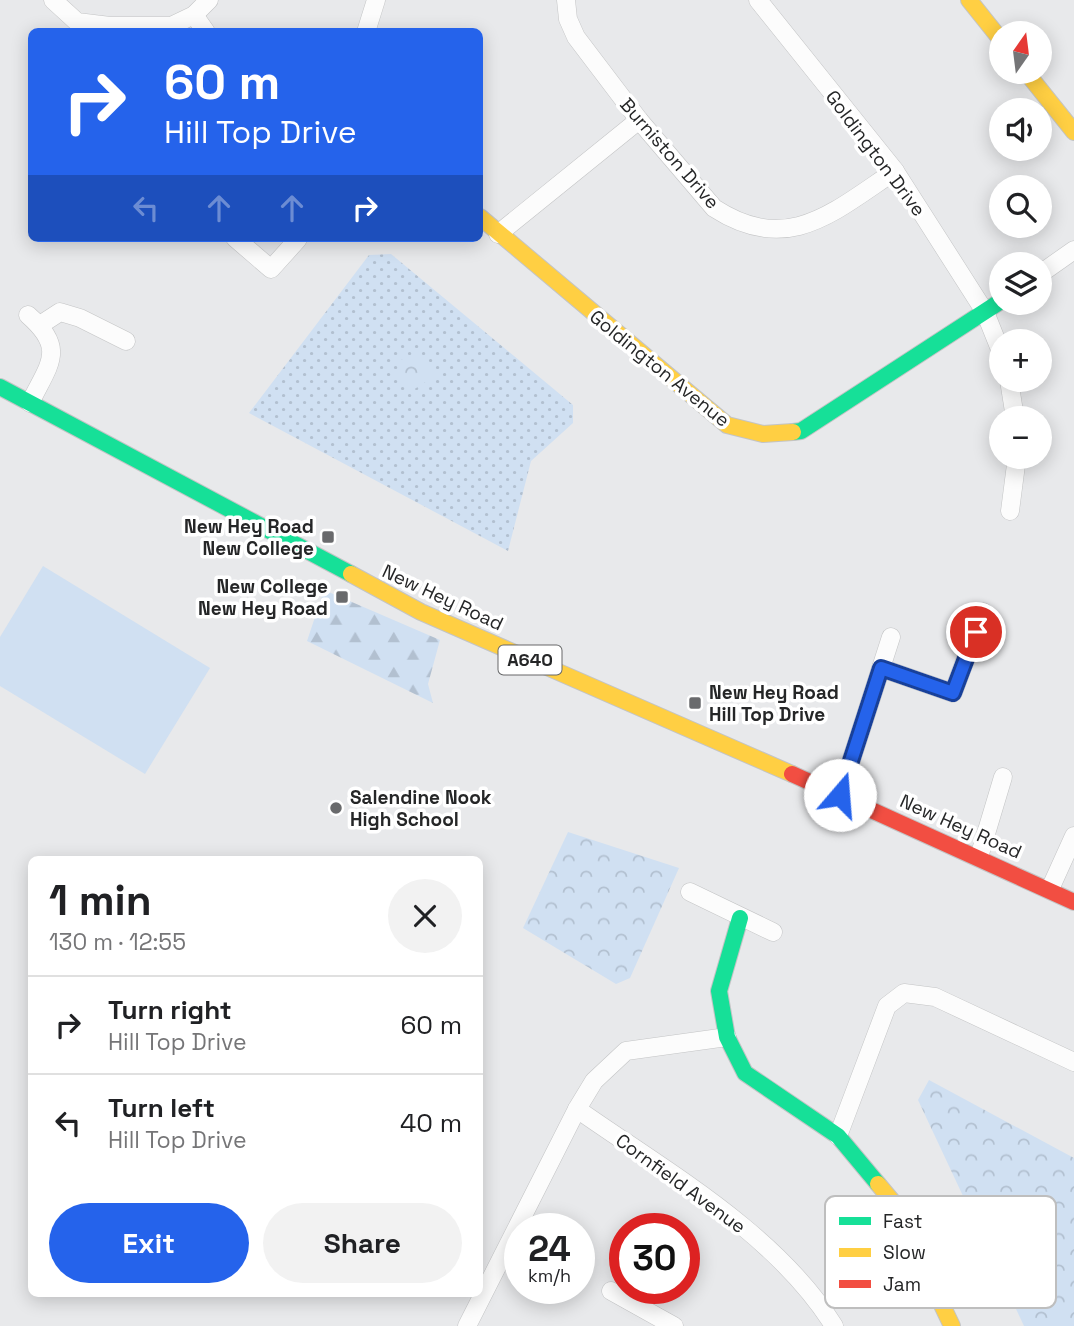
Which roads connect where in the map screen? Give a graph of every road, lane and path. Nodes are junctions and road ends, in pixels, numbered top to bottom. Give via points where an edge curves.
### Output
1 (53, 0) edge
2 (209, 0) edge
3 (376, 0) edge
4 (566, 0) edge
5 (758, 0) edge
6 (969, 0) edge
7 (194, 15) junction
8 (989, 25) edge
9 (203, 28) edge
10 (367, 28) edge
11 (1036, 84) edge
12 (639, 120) junction
13 (1074, 132) edge
14 (895, 171) junction
15 (483, 220) edge
16 (498, 234) junction
17 (239, 242) edge
18 (295, 242) edge
19 (1074, 250) edge
20 (1052, 266) edge
21 (989, 309) edge
22 (985, 312) junction
23 (992, 329) edge
24 (126, 341) dead end
25 (0, 387) edge
26 (30, 403) junction
27 (1015, 469) edge
28 (1010, 511) dead end
29 (984, 612) dead end
30 (891, 637) dead end
31 (881, 668) junction
32 (1003, 778) dead end
33 (840, 795) junction
34 (1074, 836) edge
35 (979, 858) junction
36 (1050, 889) junction
37 (690, 892) dead end
38 (1074, 902) edge
39 (740, 918) junction
40 (774, 932) dead end
41 (727, 1037) junction
42 (1074, 1062) edge
43 (577, 1109) junction
44 (838, 1136) junction
45 (888, 1196) edge
46 (483, 1294) edge
47 (482, 1297) edge
48 (634, 1304) edge
49 (943, 1308) edge
50 (467, 1326) edge
51 (674, 1326) edge
52 (834, 1326) edge
53 (952, 1326) edge

1 - 7 street via 76,22 92,26 171,26
2 - 7 street
3 - 10 street
4 - 12 street, Burniston Drive via 576,37
5 - 14 street, Goldington Drive
6 - 8 main road
7 - 9 street
11 - 13 main road
12 - 14 street, Burniston Drive via 714,208 743,224 767,230 789,230 820,220
12 - 16 street
14 - 22 street, Goldington Drive
15 - 16 main road, Goldington Avenue
16 - 22 main road, Goldington Avenue via 727,425 748,434 801,431
17 - 18 street via 271,269
19 - 20 street
21 - 22 main road, Goldington Avenue
22 - 23 street, Goldington Drive
24 - 26 street via 60,312 34,320 47,331 53,355
25 - 26 main road, New Hey Road / A640
26 - 33 main road, New Hey Road / A640 via 421,612
27 - 28 street
29 - 31 street via 953,693
30 - 31 street
31 - 33 street
32 - 35 street
33 - 35 main road, New Hey Road / A640
34 - 36 street
35 - 36 main road, New Hey Road / A640
36 - 38 main road, New Hey Road / A640
37 - 39 street
39 - 40 street
39 - 41 main road via 719,991
41 - 43 street via 626,1051 594,1082
41 - 44 main road via 745,1073
42 - 44 street via 935,997 904,993 887,1006
43 - 46 street
43 - 52 street, Cornfield Avenue via 748,1230 816,1296
44 - 45 main road
47 - 50 street
48 - 51 street
49 - 53 main road

